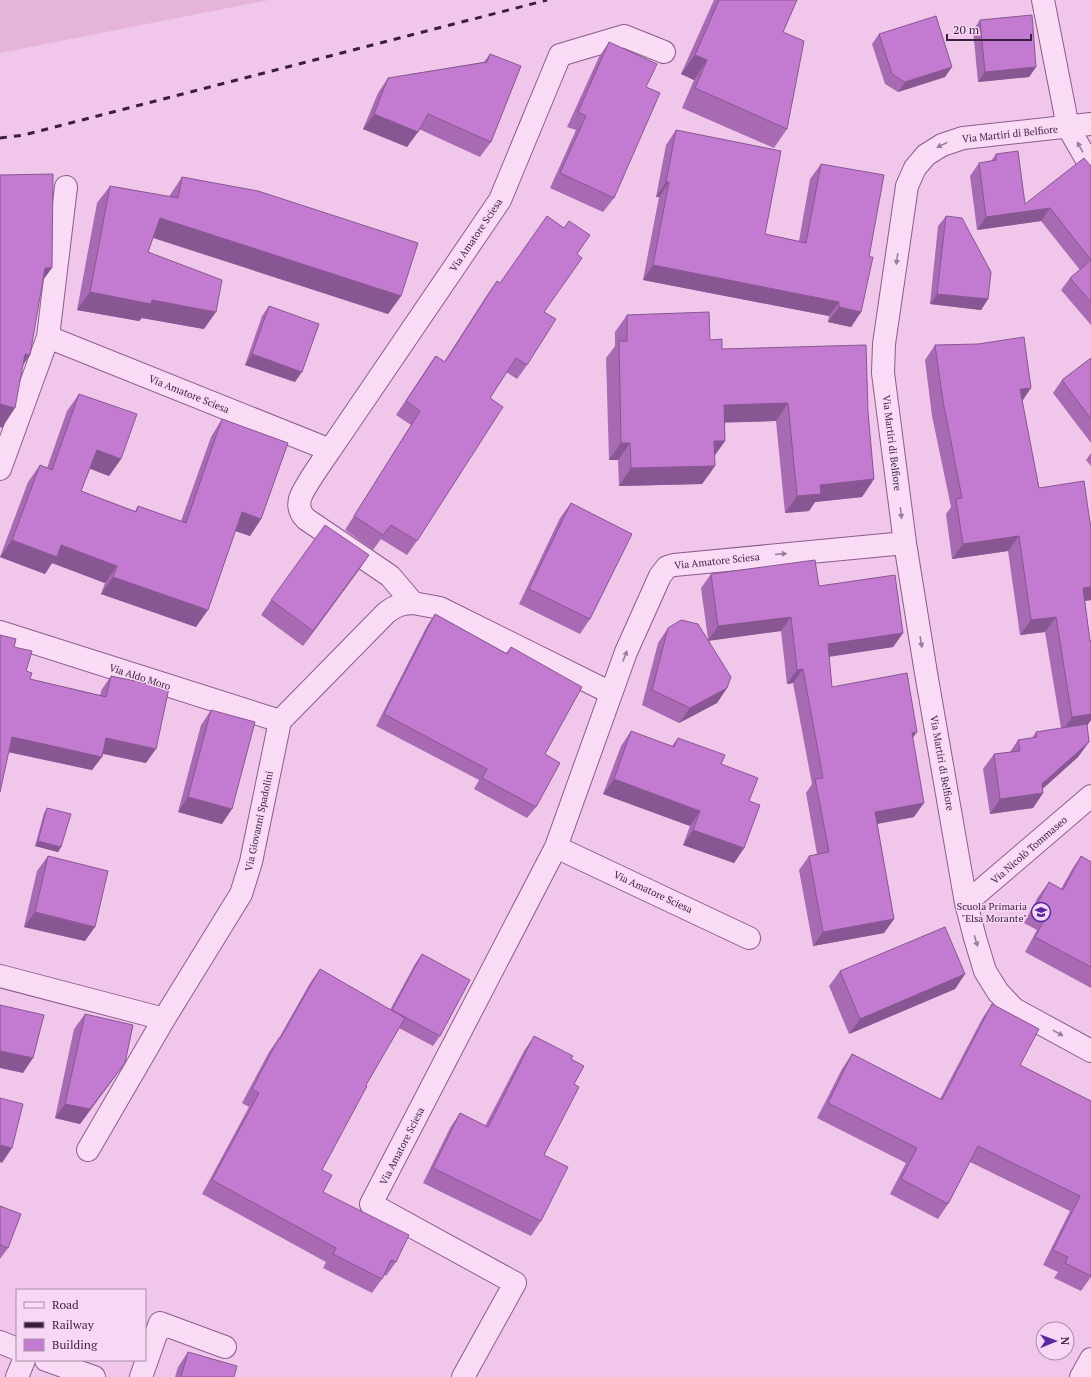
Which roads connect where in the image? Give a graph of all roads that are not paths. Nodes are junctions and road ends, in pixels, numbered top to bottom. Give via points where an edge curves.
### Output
1 (1043, 0) edge
2 (664, 52) dead end
3 (1091, 124) edge
4 (1068, 127) junction
5 (1091, 167) edge
6 (66, 187) dead end
7 (48, 337) junction
8 (330, 450) junction
9 (0, 468) edge
10 (905, 543) junction
11 (413, 602) junction
12 (0, 632) edge
13 (611, 693) junction
14 (280, 721) junction
15 (1091, 796) edge
16 (556, 847) junction
17 (966, 903) junction
18 (749, 938) dead end
19 (0, 976) edge
20 (164, 1019) junction
21 (1091, 1051) edge
22 (88, 1150) dead end
23 (0, 1342) edge
24 (225, 1347) dead end
25 (16, 1349) edge
26 (24, 1361) edge
27 (49, 1361) edge
28 (17, 1377) edge
29 (94, 1377) edge
30 (141, 1377) edge
31 (463, 1377) edge

1 - 4 street
2 - 8 street, Via Amatore Sciesa via 624,36 560,55 500,200
3 - 4 street, Via Martiri di Belfiore
5 -> 4 street
4 -> 10 street, Via Martiri di Belfiore via 963,138 942,144 926,155 915,168 908,186 883,360
6 - 7 street
7 - 8 street, Via Amatore Sciesa
7 - 9 street
8 - 11 street, Via Amatore Sciesa via 300,497 299,509 302,515 390,576
13 -> 10 street, Via Amatore Sciesa via 626,652 660,576 667,568 681,564
10 -> 17 street, Via Martiri di Belfiore
11 - 13 street via 440,608
11 - 14 street via 403,603 386,613
12 - 14 street, Via Aldo Moro
13 - 16 street, Via Amatore Sciesa
14 - 20 street, Via Giovanni Spadolini via 252,862 241,894
15 - 17 street, Via Nicolò Tommaseo
16 - 18 street, Via Amatore Sciesa
16 - 31 street, Via Amatore Sciesa via 371,1204 515,1283
17 -> 21 street, Via Martiri di Belfiore via 985,971 998,992 1014,1009
19 - 20 street
20 - 22 street, Via Giovanni Spadolini
23 - 25 street
24 - 30 street via 160,1323
26 - 28 street
27 - 29 street

